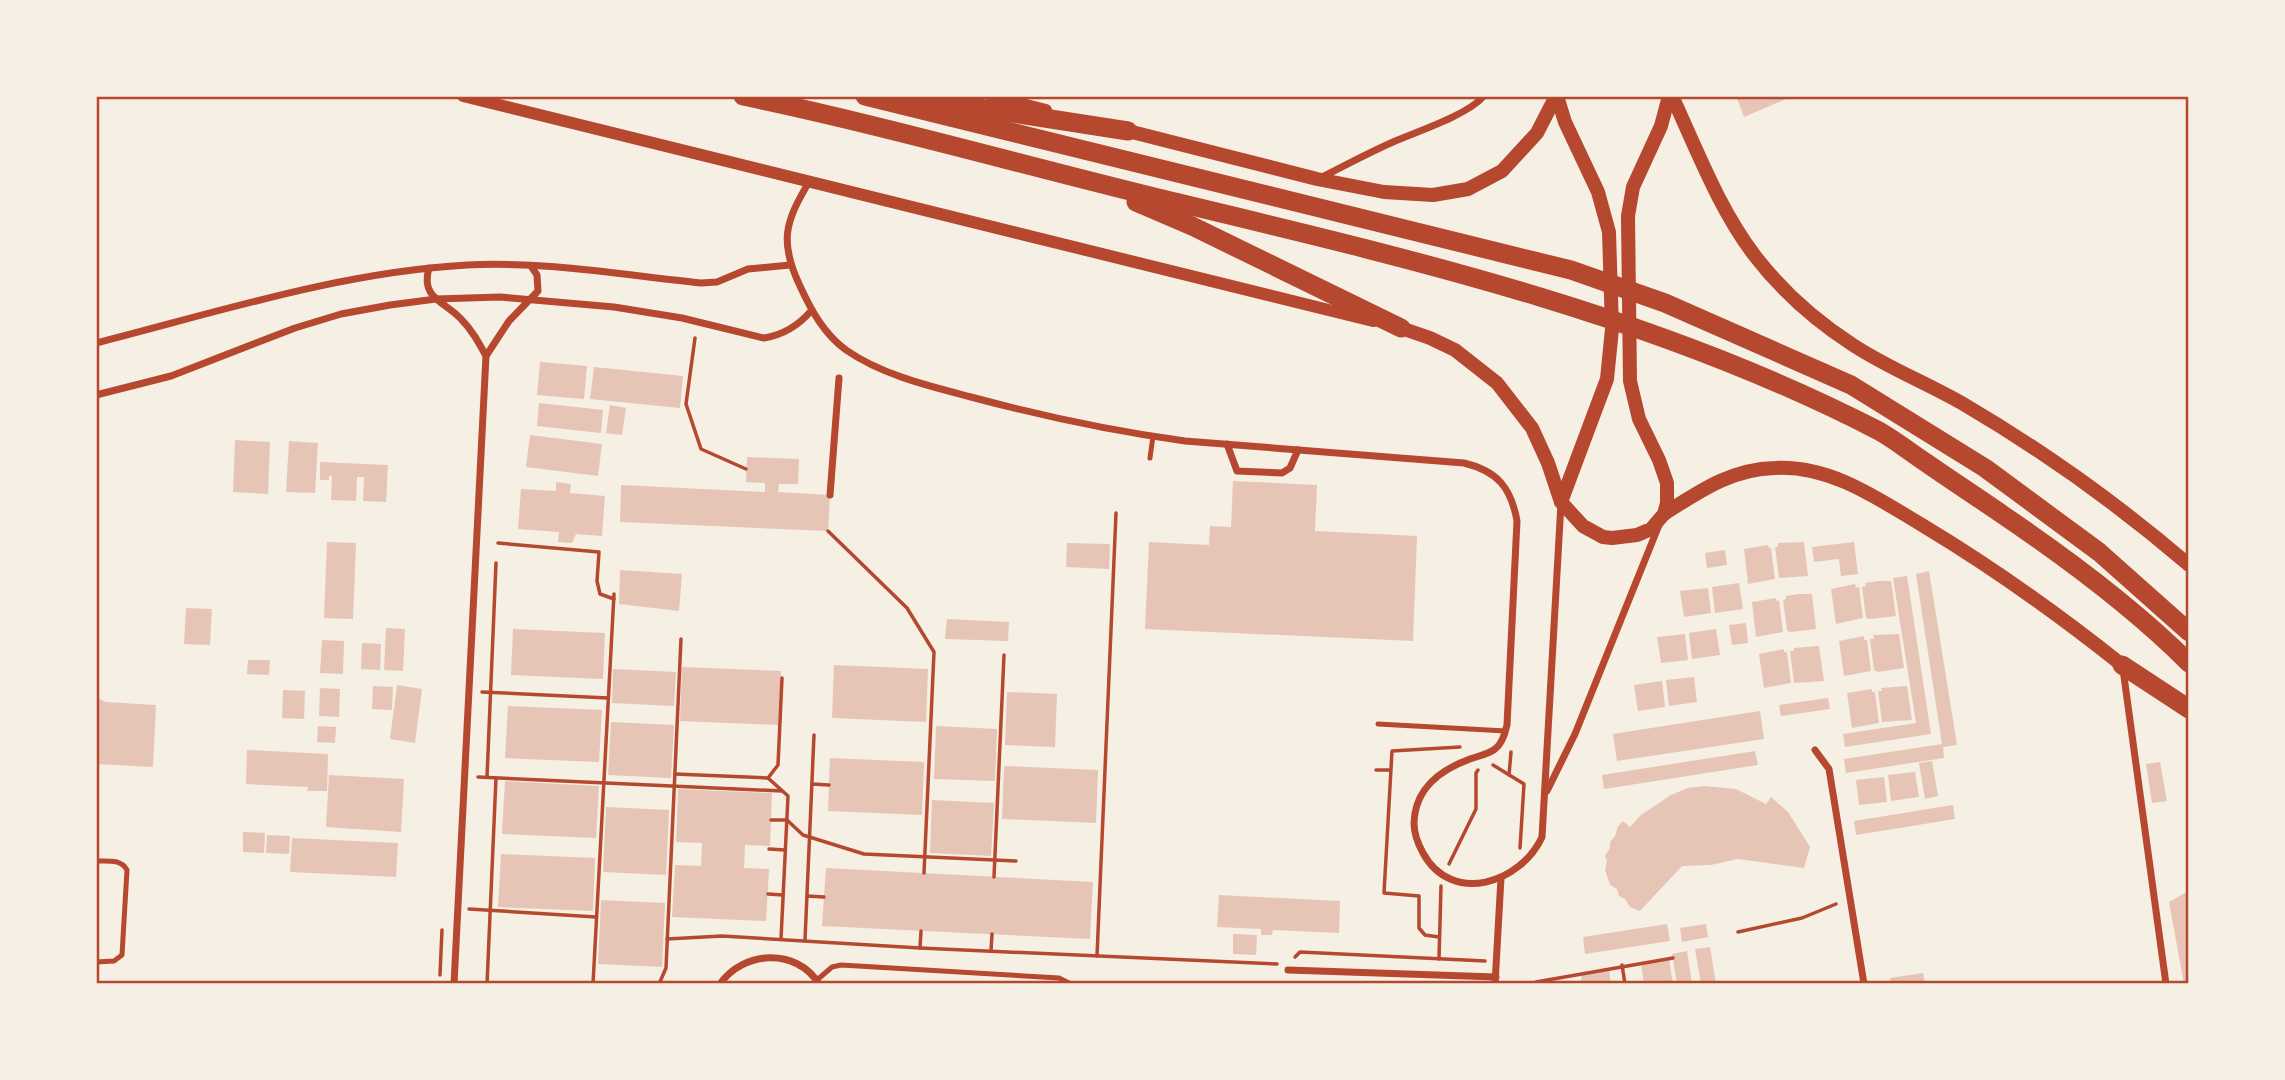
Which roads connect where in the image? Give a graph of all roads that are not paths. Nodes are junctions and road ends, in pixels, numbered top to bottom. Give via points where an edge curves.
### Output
1 (463, 96) edge
2 (743, 96) edge
3 (865, 96) edge
4 (902, 96) edge
5 (991, 96) edge
6 (1484, 96) edge
7 (1557, 96) edge
8 (1671, 96) edge
9 (1128, 131) junction
10 (1317, 179) junction
11 (1087, 181) junction
12 (809, 182) junction
13 (790, 265) junction
14 (531, 266) junction
15 (429, 268) junction
16 (436, 299) junction
17 (533, 299) junction
18 (811, 311) junction
19 (1401, 328) junction
20 (96, 343) edge
21 (486, 356) junction
22 (839, 378) dead end
23 (96, 395) edge
24 (1153, 436) junction
25 (1227, 444) junction
26 (1298, 450) junction
27 (1150, 458) dead end
28 (830, 495) dead end
29 (1561, 502) junction
30 (1664, 514) junction
31 (2099, 552) junction
32 (2189, 565) edge
33 (2189, 614) edge
34 (2189, 632) edge
35 (2189, 663) edge
36 (2122, 665) junction
37 (2189, 709) edge
38 (2189, 721) edge
39 (1378, 724) dead end
40 (1506, 731) junction
41 (1815, 750) dead end
42 (1545, 795) junction
43 (96, 860) edge
44 (1501, 878) junction
45 (96, 962) edge
46 (1289, 967) road end
47 (1495, 980) edge
48 (818, 982) edge
49 (454, 984) edge
50 (720, 984) edge
51 (1072, 984) edge
52 (1864, 984) edge
53 (2166, 984) edge

1 - 12 street
2 - 11 highway
3 - 31 highway via 1572,270 1665,303 1851,385 1985,468
4 - 9 highway
5 - 9 street
6 - 10 street via 1464,111
7 - 10 main road via 1537,133 1515,160 1468,189 1409,195
7 - 29 main road via 1598,192 1609,232 1612,329 1607,379
8 - 30 main road via 1633,187 1628,216 1630,381 1639,419 1665,473
8 - 32 main road via 1735,226 1763,266 1818,321 2019,439 2096,490
9 - 10 main road
11 - 19 highway via 1192,226
11 - 35 highway via 1359,246 1564,303 1782,384 1883,434 2050,547 2159,633
12 - 13 street via 790,219
12 - 19 street
13 - 14 street via 748,269 717,282 701,283
13 - 18 street
14 - 15 street
14 - 17 street via 539,284
15 - 16 street via 427,286
15 - 20 street via 322,286
16 - 17 street
16 - 21 street via 468,326
16 - 23 street via 341,314 171,376
17 - 18 street via 682,318 764,338 786,331
17 - 21 street via 509,321
18 - 24 street via 849,352 913,381 1065,421
19 - 29 main road via 1455,350 1497,383 1532,428
21 - 49 street
22 - 28 street
24 - 25 street
24 - 27 lane
25 - 26 street
25 - 26 street via 1237,471 1282,473 1290,468
26 - 40 street via 1464,463 1481,467 1502,484 1517,521
29 - 30 main road via 1583,526 1603,537 1643,533
29 - 42 street
30 - 36 main road via 1711,484 1749,470 1800,468 1829,475 1969,553
30 - 42 street via 1575,734
31 - 33 highway
31 - 34 highway
36 - 37 highway
36 - 38 street
36 - 53 street
39 - 40 lane
40 - 44 street via 1494,751 1451,766 1423,789 1414,825 1417,842 1436,872 1466,884
41 - 52 street via 1829,769
42 - 44 street via 1542,836 1536,849
43 - 45 lane via 122,863 127,870 122,955 114,961
44 - 47 street
46 - 47 street
48 - 50 street via 800,965 762,957 743,963
48 - 51 lane via 832,967 841,965 1059,978

